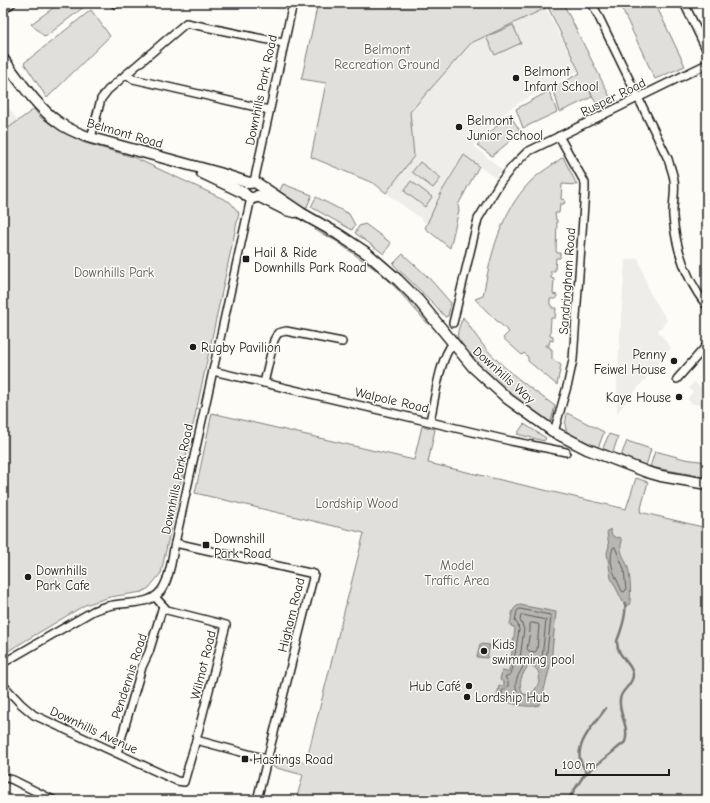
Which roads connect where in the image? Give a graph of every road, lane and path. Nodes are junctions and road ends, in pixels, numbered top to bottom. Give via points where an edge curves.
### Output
1 (12, 3) edge
2 (293, 3) edge
3 (592, 3) edge
4 (684, 3) edge
5 (3, 10) edge
6 (284, 43) junction
7 (707, 51) edge
8 (3, 59) edge
9 (707, 64) edge
10 (126, 74) junction
11 (638, 98) junction
12 (269, 110) junction
13 (559, 136) junction
14 (91, 138) junction
15 (174, 161) junction
16 (254, 183) junction
17 (251, 196) junction
18 (301, 213) junction
19 (707, 306) edge
20 (453, 323) dead end
21 (342, 342) dead end
22 (453, 343) junction
23 (707, 345) edge
24 (213, 371) junction
25 (677, 379) dead end
26 (264, 382) junction
27 (430, 422) junction
28 (554, 432) junction
29 (566, 452) dead end
30 (707, 484) edge
31 (175, 543) junction
32 (154, 597) junction
33 (163, 606) junction
34 (3, 663) edge
35 (3, 685) edge
36 (196, 740) junction
37 (117, 753) junction
38 (267, 759) junction
39 (3, 777) edge
40 (53, 800) edge
41 (257, 800) edge

1 - 5 street
2 - 6 street, Downhills Park Road
3 - 11 street
4 - 7 street
6 - 10 street via 186,23
6 - 12 street, Downhills Park Road
8 - 14 main road, Belmont Road via 37,102 57,122
9 - 11 street, Rusper Road
10 - 12 street via 133,79
10 - 14 street via 101,99
11 - 13 street, Rusper Road
11 - 19 street via 668,159 674,181 673,216 677,244 686,270
12 - 16 street, Downhills Park Road
13 - 20 street, Rusper Road via 528,152 512,167 488,201 478,220
13 - 28 street, Sandringham Road via 584,183 585,190 573,360
14 - 15 main road, Belmont Road
15 - 16 main road, Belmont Road
15 - 17 main road, Belmont Road
16 - 17 main road via 260,192
16 - 17 main road via 244,188
16 - 18 main road, Downhills Way
17 - 18 main road, Downhills Way
17 - 24 street, Downhills Park Road
18 - 22 main road, Downhills Way via 367,253 418,300
21 - 26 street via 286,331 278,333
22 - 27 street via 443,362
22 - 28 main road, Downhills Way via 473,367 508,399
23 - 25 street
24 - 26 street, Walpole Road
24 - 31 street, Downhills Park Road
26 - 27 street, Walpole Road
27 - 29 street, Walpole Road via 549,446
28 - 30 main road, Downhills Way via 587,449 645,471
31 - 32 street, Downhills Park Road via 166,582
31 - 38 street, Higham Road via 314,574
32 - 33 street, Wilmot Road
32 - 34 street via 93,611
33 - 36 street, Wilmot Road via 167,610 226,625
33 - 37 street, Pendennis Road
35 - 37 street, Downhills Avenue via 34,715
36 - 37 street, Downhills Avenue via 184,782
36 - 38 street
38 - 41 street, Higham Road
39 - 40 street

